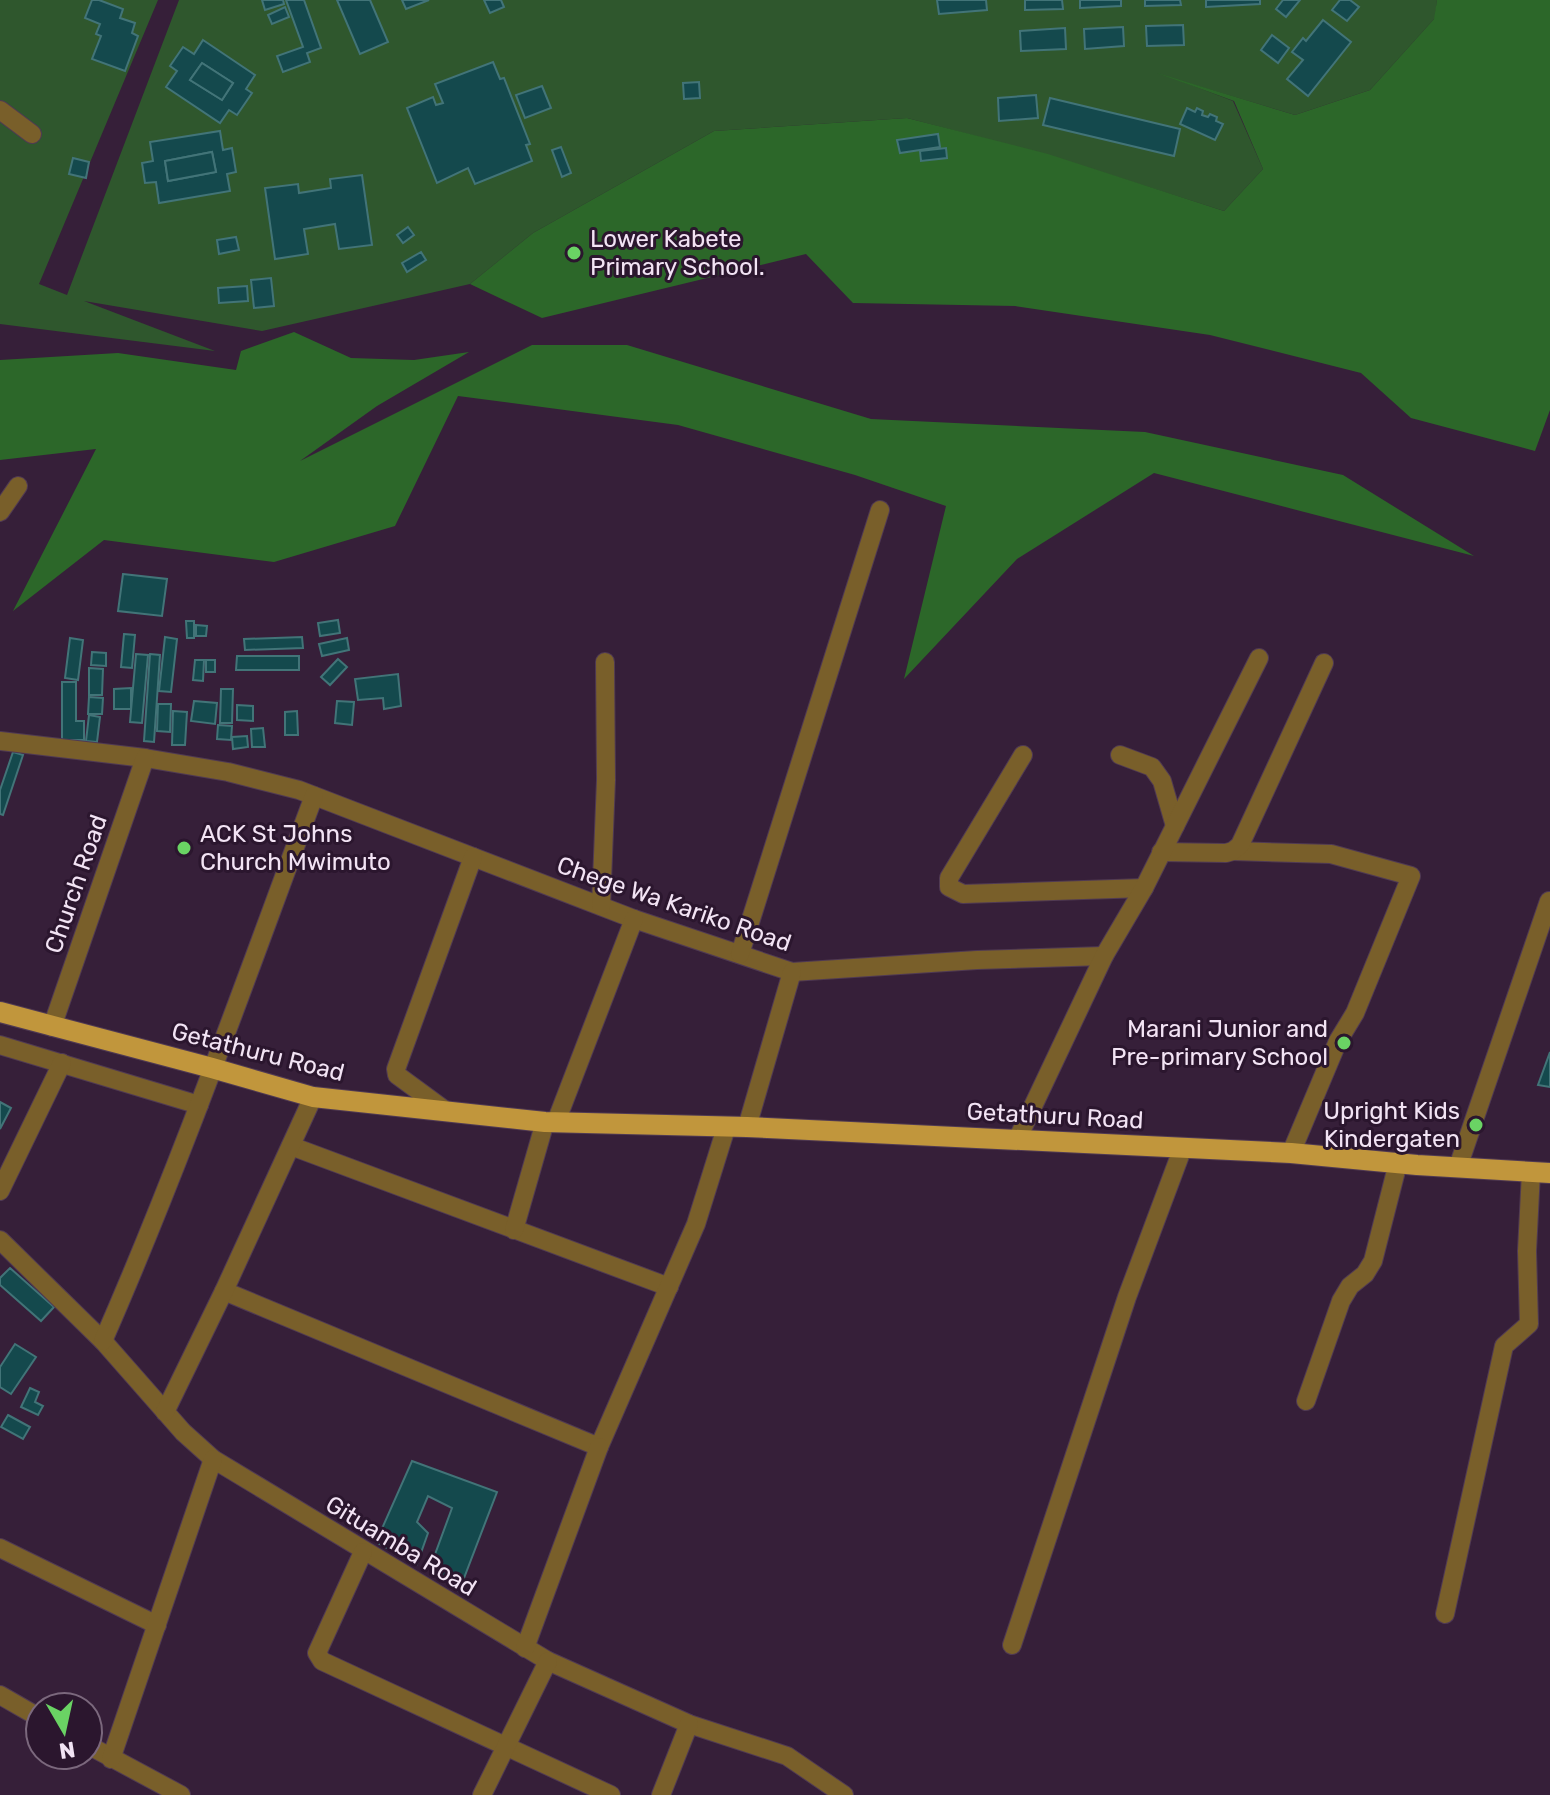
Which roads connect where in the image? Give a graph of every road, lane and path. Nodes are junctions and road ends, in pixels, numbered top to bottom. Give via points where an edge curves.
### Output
1 (0, 110) edge
2 (32, 134) dead end
3 (18, 486) dead end
4 (880, 510) dead end
5 (0, 512) edge
6 (1259, 658) dead end
7 (605, 662) dead end
8 (1324, 663) dead end
9 (0, 741) edge
10 (1023, 755) dead end
11 (1120, 755) dead end
12 (145, 758) junction
13 (314, 796) junction
14 (1175, 826) junction
15 (1233, 851) junction
16 (1161, 852) junction
17 (473, 857) junction
18 (1144, 888) junction
19 (1549, 901) edge
20 (601, 906) junction
21 (634, 919) junction
22 (740, 954) junction
23 (1104, 956) junction
24 (792, 972) junction
25 (0, 1012) edge
26 (52, 1027) junction
27 (0, 1045) edge
28 (62, 1063) junction
29 (212, 1068) junction
30 (313, 1097) junction
31 (199, 1105) junction
32 (446, 1111) junction
33 (550, 1122) junction
34 (737, 1127) junction
35 (1017, 1140) junction
36 (291, 1146) junction
37 (1182, 1150) junction
38 (1291, 1153) junction
39 (1398, 1163) junction
40 (1458, 1167) junction
41 (1541, 1173) edge
42 (0, 1191) edge
43 (514, 1230) junction
44 (0, 1240) edge
45 (669, 1287) junction
46 (224, 1291) junction
47 (103, 1341) junction
48 (1306, 1401) dead end
49 (165, 1412) junction
50 (599, 1447) junction
51 (213, 1459) junction
52 (0, 1548) edge
53 (363, 1552) junction
54 (1445, 1614) dead end
55 (157, 1625) junction
56 (1012, 1645) dead end
57 (525, 1648) junction
58 (548, 1661) junction
59 (0, 1695) edge
60 (24, 1709) edge
61 (689, 1724) junction
62 (507, 1745) junction
63 (104, 1755) edge
64 (111, 1759) junction
65 (181, 1795) edge
66 (482, 1795) edge
67 (611, 1795) edge
68 (661, 1795) edge
69 (844, 1795) edge

1 - 2 street
3 - 5 street
4 - 22 street
6 - 14 street
7 - 20 street
8 - 15 street
9 - 12 street, Chege Wa Kariko Road
10 - 18 street via 949,878 949,887 963,894
11 - 14 street via 1152,767 1162,781
12 - 13 street, Chege Wa Kariko Road via 228,772
12 - 26 street, Church Road
13 - 17 street, Chege Wa Kariko Road
13 - 29 street
14 - 16 street
15 - 16 street
15 - 38 street via 1331,854 1411,876
16 - 18 street
17 - 20 street, Chege Wa Kariko Road
17 - 32 street via 396,1069
18 - 23 street
19 - 40 street
20 - 21 street, Chege Wa Kariko Road
21 - 22 street, Chege Wa Kariko Road
21 - 33 street
22 - 24 street, Chege Wa Kariko Road
23 - 24 street, Chege Wa Kariko Road
23 - 35 street
24 - 34 street
25 - 26 main road, Getathuru Road
26 - 29 main road, Getathuru Road
27 - 28 street
28 - 31 street
28 - 42 street
29 - 30 main road, Getathuru Road
29 - 31 street
30 - 32 main road, Getathuru Road
30 - 36 street
31 - 47 street
32 - 33 main road, Getathuru Road
33 - 34 main road, Getathuru Road
33 - 43 street
34 - 35 main road, Getathuru Road
34 - 45 street
35 - 37 main road, Getathuru Road
36 - 43 street
36 - 46 street
37 - 38 main road, Getathuru Road
37 - 56 street via 1122,1312
38 - 39 main road, Getathuru Road
39 - 40 main road, Getathuru Road
39 - 48 street via 1373,1261 1341,1301
40 - 41 main road, Getathuru Road
41 - 54 street via 1527,1251 1529,1324 1504,1346
43 - 45 street
44 - 47 street, Gituamba Road
45 - 50 street
46 - 49 street
46 - 50 street
47 - 49 street, Gituamba Road
49 - 51 street, Gituamba Road
50 - 57 street
51 - 53 street, Gituamba Road
51 - 55 street
52 - 55 street
53 - 57 street, Gituamba Road
53 - 62 street via 317,1653 322,1661
55 - 64 street
57 - 58 street, Gituamba Road
58 - 61 street, Gituamba Road
58 - 62 street
59 - 60 street
61 - 68 street
61 - 69 street, Gituamba Road via 787,1756
62 - 66 street
62 - 67 street
63 - 64 street
64 - 65 street

